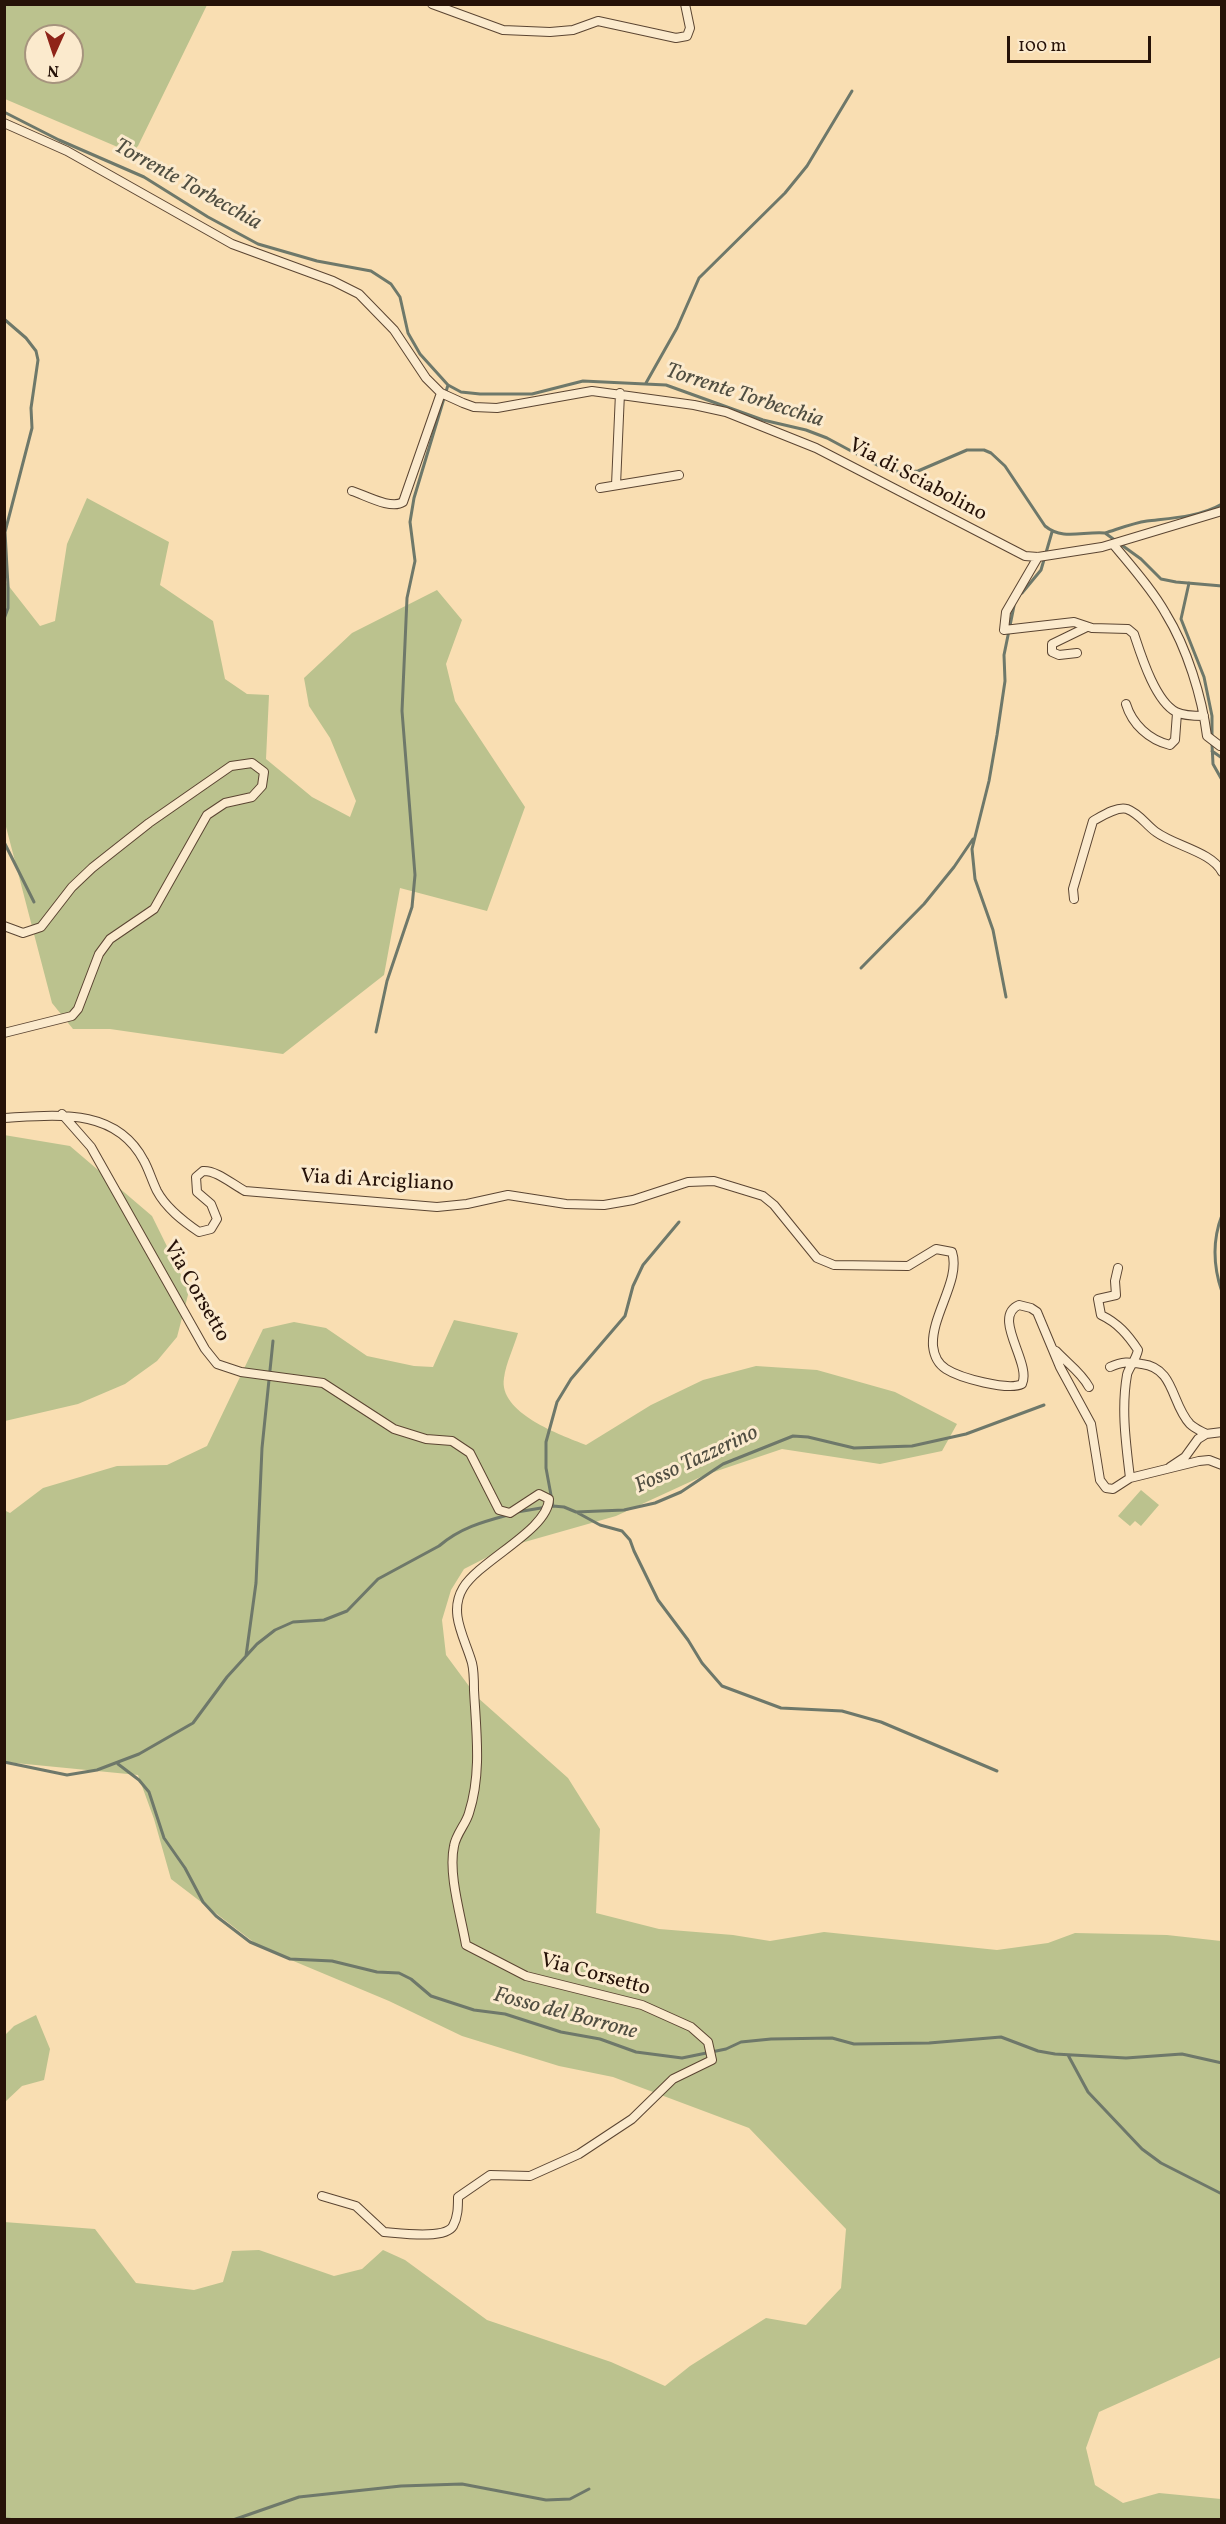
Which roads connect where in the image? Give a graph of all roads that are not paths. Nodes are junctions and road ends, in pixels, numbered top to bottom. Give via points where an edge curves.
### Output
1 (432, 4) edge
2 (685, 4) edge
3 (4, 123) edge
4 (441, 393) junction
5 (620, 393) junction
6 (679, 476) dead end
7 (616, 485) junction
8 (600, 488) dead end
9 (352, 491) dead end
10 (1221, 511) edge
11 (1113, 544) junction
12 (1038, 557) junction
13 (1087, 627) junction
14 (1077, 652) dead end
15 (1126, 704) dead end
16 (1177, 713) junction
17 (1204, 716) junction
18 (1221, 745) edge
19 (1221, 873) edge
20 (1074, 899) dead end
21 (4, 926) edge
22 (4, 1032) edge
23 (62, 1114) junction
24 (4, 1118) edge
25 (1118, 1268) dead end
26 (1052, 1346) junction
27 (1135, 1363) junction
28 (1110, 1366) dead end
29 (1089, 1387) dead end
30 (1221, 1432) edge
31 (1206, 1434) junction
32 (1221, 1465) edge
33 (1165, 1470) junction
34 (1130, 1478) junction
35 (322, 2196) dead end

1 - 2 street via 503,30 573,30 598,21 676,38 687,36 690,28
3 - 4 street, Via di Sciabolino via 67,151 232,244 359,294 394,330 426,378
4 - 5 street, Via di Sciabolino via 463,404 486,408 585,391
4 - 9 street via 403,502 392,504
5 - 7 street
5 - 12 street, Via di Sciabolino via 694,405 753,422 816,448 1017,553
6 - 7 street
7 - 8 street
10 - 11 street, Via di Sciabolino
11 - 12 street, Via di Sciabolino
11 - 17 street via 1166,614
12 - 13 street via 1006,612 1004,630 1066,622
13 - 14 street via 1052,644 1052,652 1059,655
13 - 16 street via 1131,631 1149,675
15 - 16 street via 1135,724 1170,745 1175,740
16 - 17 street
17 - 18 street via 1207,736
19 - 20 street via 1217,864 1166,838 1134,813 1119,809 1093,821 1073,890
21 - 22 street via 23,933 42,927 92,868 231,766 252,763 264,772 262,786 252,797 225,803 207,815 154,909 110,939 99,954 72,1016
23 - 24 street, Via di Arcigliano
23 - 26 street, Via di Arcigliano via 124,1133 143,1159 158,1193 180,1219 199,1232 211,1229 217,1219 211,1204 197,1192 196,1177 203,1171 217,1173 245,1191 437,1207 508,1195 604,1205 688,1182 724,1183 763,1196 817,1258 834,1265 908,1266 936,1249 952,1252 954,1265 933,1344 937,1359 952,1372 1006,1387 1022,1384 1024,1371 1008,1321 1011,1310 1018,1305 1031,1308 1040,1316
23 - 35 street, Via Corsetto via 91,1147 217,1364 241,1372 323,1383 394,1429 452,1441 470,1453 499,1510 510,1513 539,1494 549,1499 540,1521 463,1588 457,1605 456,1615 473,1665 477,1737 476,1779 469,1813 454,1845 453,1870 466,1945 526,1976 642,2005 691,2028 708,2042 712,2060 673,2079 632,2119 579,2154 530,2176 490,2175 458,2197 453,2228 443,2234 384,2232 356,2206
25 - 27 street via 1116,1294 1098,1299 1098,1305 1101,1315 1127,1334 1138,1350
26 - 29 street
26 - 34 street, Via di Arcigliano via 1092,1424 1103,1485 1113,1489
27 - 28 street via 1125,1360
27 - 31 street via 1160,1370 1190,1425
27 - 34 street via 1127,1371 1125,1401
30 - 31 street
31 - 33 street via 1185,1457
32 - 33 street via 1209,1460
33 - 34 street

